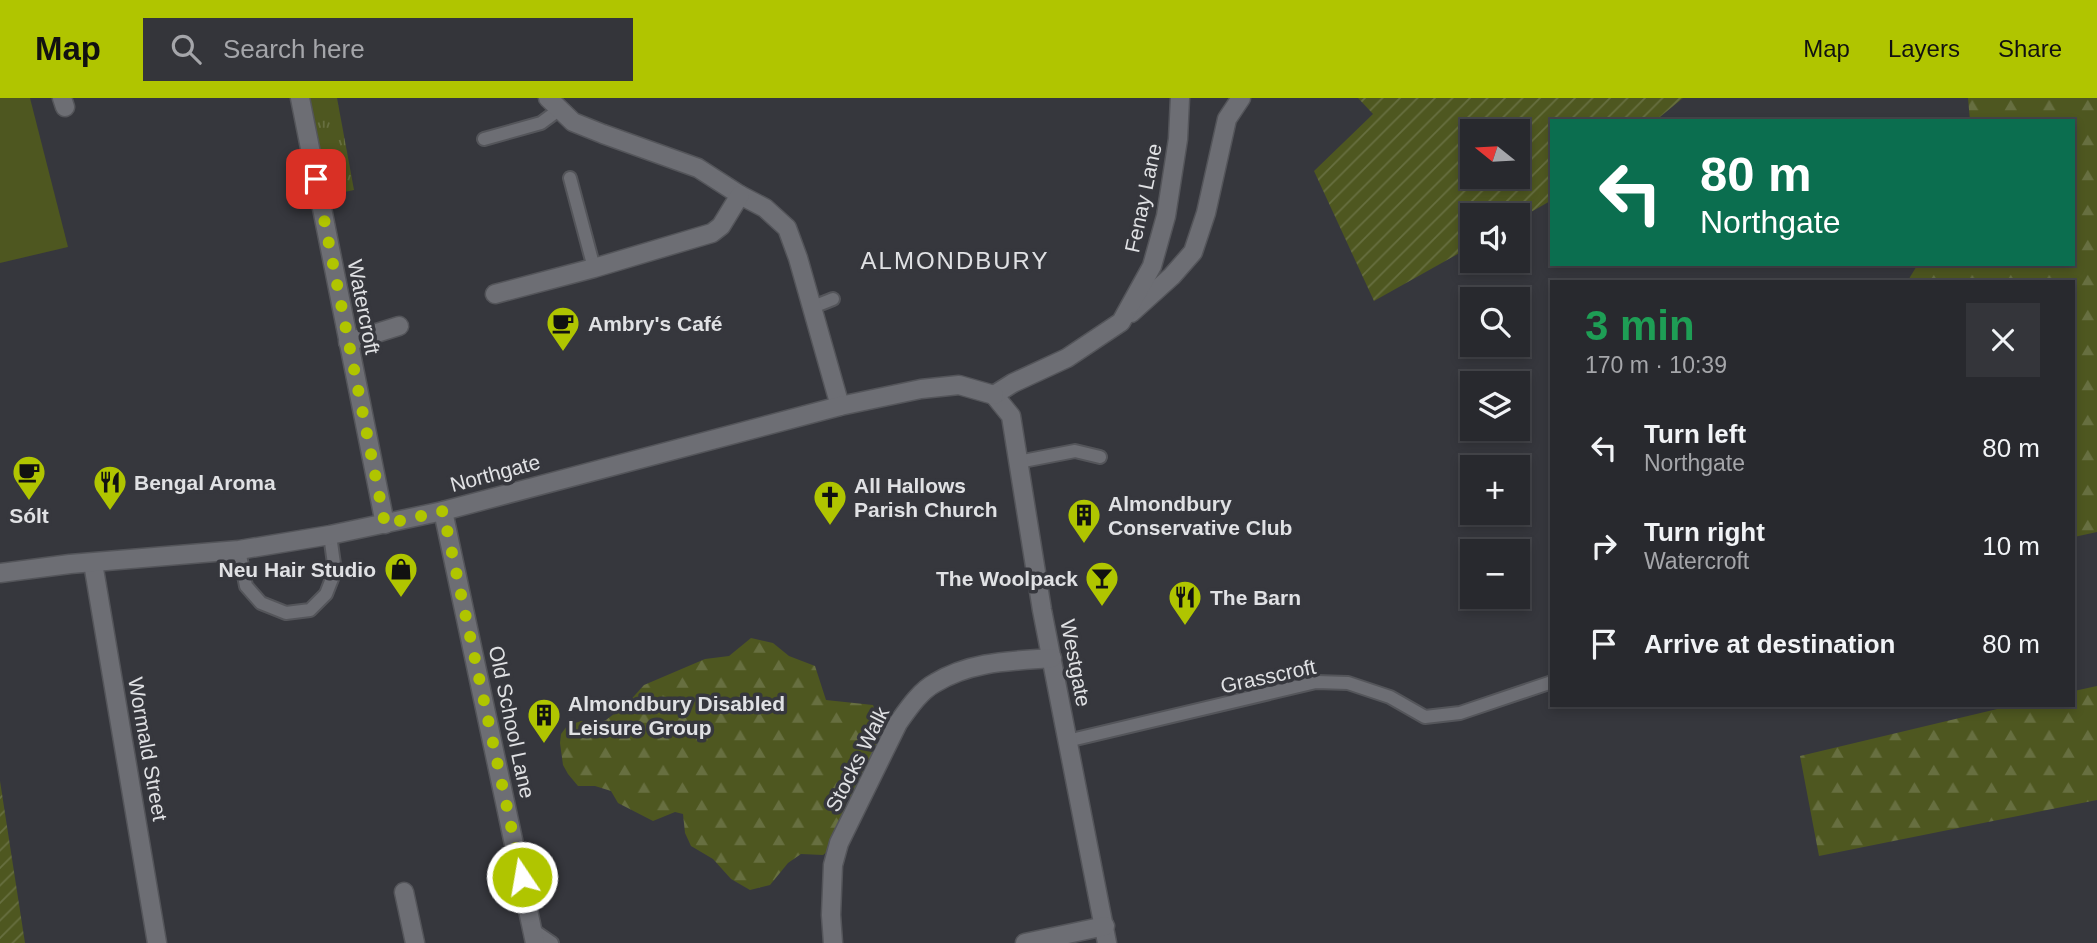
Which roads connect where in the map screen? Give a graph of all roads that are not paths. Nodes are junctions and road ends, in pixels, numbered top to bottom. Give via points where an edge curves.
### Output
1 (300, 98) edge
2 (1180, 98) edge
3 (1241, 98) edge
4 (554, 103) edge
5 (484, 139) dead end
6 (570, 178) dead end
7 (740, 195) junction
8 (594, 268) junction
9 (495, 294) dead end
10 (833, 299) dead end
11 (813, 307) junction
12 (1121, 322) junction
13 (399, 326) dead end
14 (348, 342) junction
15 (994, 395) junction
16 (840, 406) junction
17 (1100, 457) dead end
18 (1018, 462) junction
19 (443, 511) junction
20 (385, 524) junction
21 (330, 535) junction
22 (239, 550) junction
23 (93, 563) junction
24 (0, 573) edge
25 (1052, 658) junction
26 (1550, 683) edge
27 (1067, 741) junction
28 (404, 892) dead end
29 (1106, 935) edge
30 (534, 937) edge
31 (157, 943) edge
32 (415, 943) edge
33 (552, 943) edge
34 (833, 943) edge
35 (1025, 943) edge

1 - 14 street, Watercroft
2 - 12 street, Fenay Lane via 1166,215 1152,266
3 - 12 street via 1227,119 1193,252
4 - 5 lane via 541,123
4 - 7 street via 573,122 698,168
6 - 8 lane
7 - 8 street via 712,233
7 - 11 street via 765,208 787,228
8 - 9 street
10 - 11 lane
11 - 16 street
12 - 15 street, Fenay Lane via 1067,358
13 - 14 street
14 - 20 street, Watercroft
15 - 16 street, Northgate via 959,385
15 - 18 street, Westgate via 1011,416
16 - 19 street, Northgate
17 - 18 lane via 1075,451
18 - 25 street, Westgate
19 - 20 street, Northgate
19 - 30 street, Old School Lane
20 - 21 street, Northgate
21 - 22 street, Northgate
21 - 22 lane via 335,571 327,594 310,610 286,613 261,603 246,586
22 - 23 street, Northgate
23 - 24 street, Northgate
23 - 31 street, Wormald Street
25 - 27 street, Westgate
25 - 34 street, Stocks Walk via 978,664 933,683 911,705 839,843 833,865
26 - 27 lane, Grasscroft via 1460,713 1425,717 1390,697 1348,683 1316,682
27 - 29 street, Westgate
28 - 32 street
29 - 35 street
30 - 33 lane

